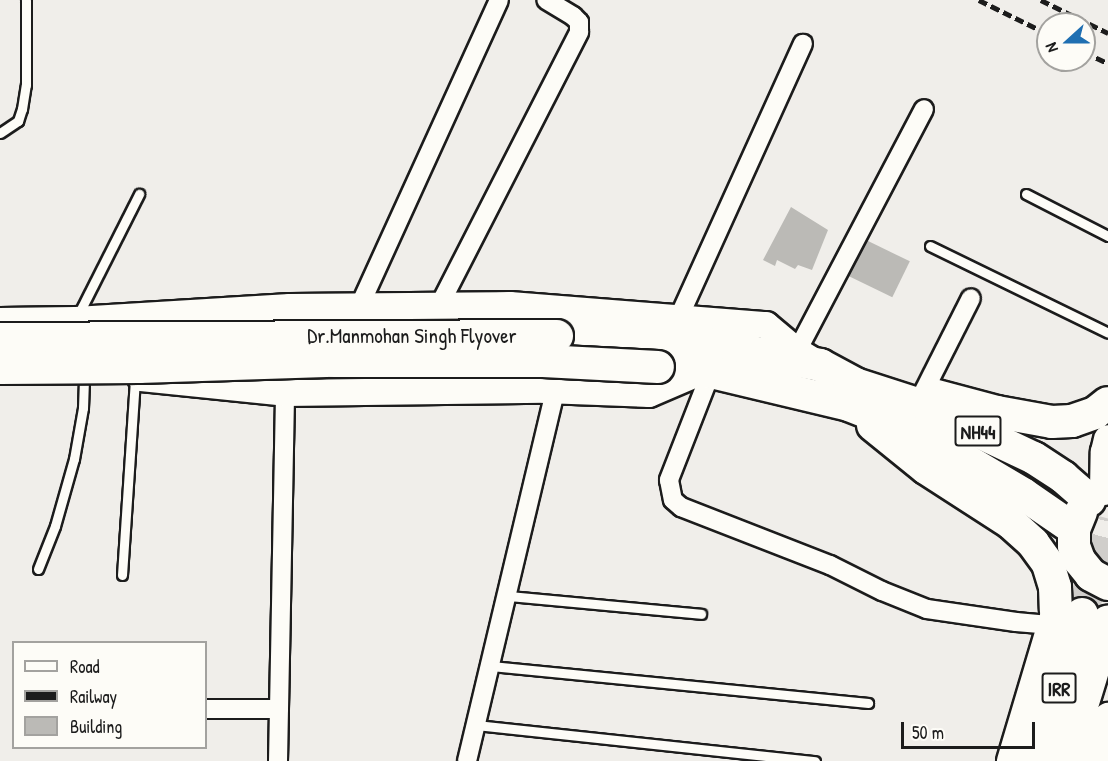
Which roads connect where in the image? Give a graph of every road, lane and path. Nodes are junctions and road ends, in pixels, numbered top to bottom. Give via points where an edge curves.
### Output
1 (26, 0) edge
2 (499, 0) edge
3 (546, 0) edge
4 (803, 44) dead end
5 (924, 109) dead end
6 (0, 133) edge
7 (139, 194) dead end
8 (1026, 194) dead end
9 (1108, 236) edge
10 (930, 246) dead end
11 (971, 298) dead end
12 (360, 305) junction
13 (439, 306) junction
14 (290, 307) junction
15 (679, 317) junction
16 (76, 320) junction
17 (0, 321) edge
18 (1108, 333) edge
19 (0, 339) edge
20 (809, 358) junction
21 (0, 368) edge
22 (707, 371) junction
23 (135, 378) junction
24 (84, 379) junction
25 (0, 380) edge
26 (555, 391) junction
27 (285, 393) junction
28 (923, 393) junction
29 (852, 394) junction
30 (1108, 403) edge
31 (1108, 440) edge
32 (1100, 494) edge
33 (1074, 530) junction
34 (38, 568) dead end
35 (122, 575) dead end
36 (1108, 584) edge
37 (508, 596) junction
38 (701, 614) dead end
39 (1075, 617) edge
40 (491, 666) junction
41 (868, 703) dead end
42 (207, 709) edge
43 (279, 709) junction
44 (1108, 717) edge
45 (476, 725) junction
46 (1108, 756) edge
47 (278, 761) edge
48 (467, 761) edge
49 (815, 761) edge
50 (1011, 761) edge
51 (1036, 761) edge
52 (1065, 761) edge
53 (1092, 761) edge
54 (1100, 761) edge

1 - 6 lane via 26,85 22,109 18,121
2 - 12 street
3 - 13 street via 573,16 579,22 579,32
4 - 15 street
5 - 20 street
7 - 16 lane
8 - 9 lane
10 - 18 lane
11 - 28 street
12 - 13 street, NH44
12 - 14 street, NH44
13 - 15 street, NH44 via 510,305
14 - 16 street, NH44
14 - 27 street
15 - 20 street, NH44 via 766,325
16 - 17 street, NH44
19 - 20 highway, Dr.Manmohan Singh Flyover / NH44, bridge via 672,337
20 - 29 highway, NH44
21 - 22 highway, Dr.Manmohan Singh Flyover / NH44, bridge via 543,361
22 - 26 street via 649,394
22 - 29 highway, NH44
22 - 39 street via 669,480 673,500 681,507 830,565 927,609
23 - 24 street
23 - 27 street
23 - 35 lane
24 - 25 street
24 - 34 lane via 74,459
26 - 27 street
26 - 37 street
27 - 43 street
28 - 29 highway
28 - 30 highway via 1052,422 1072,421 1095,413
29 - 32 highway, NH44 via 926,407
29 - 33 highway, NH44 via 1023,494
29 - 39 highway via 926,468 1011,523 1033,543
31 - 32 main road
32 - 33 highway via 1079,514
33 - 36 highway via 1080,562 1091,575
37 - 38 lane
37 - 40 street
39 - 50 main road, IRR
39 - 51 highway, IRR
39 - 52 highway, IRR
40 - 41 lane
40 - 45 street
42 - 43 street
43 - 47 street
44 - 53 main road
45 - 48 street
45 - 49 lane
46 - 54 highway

